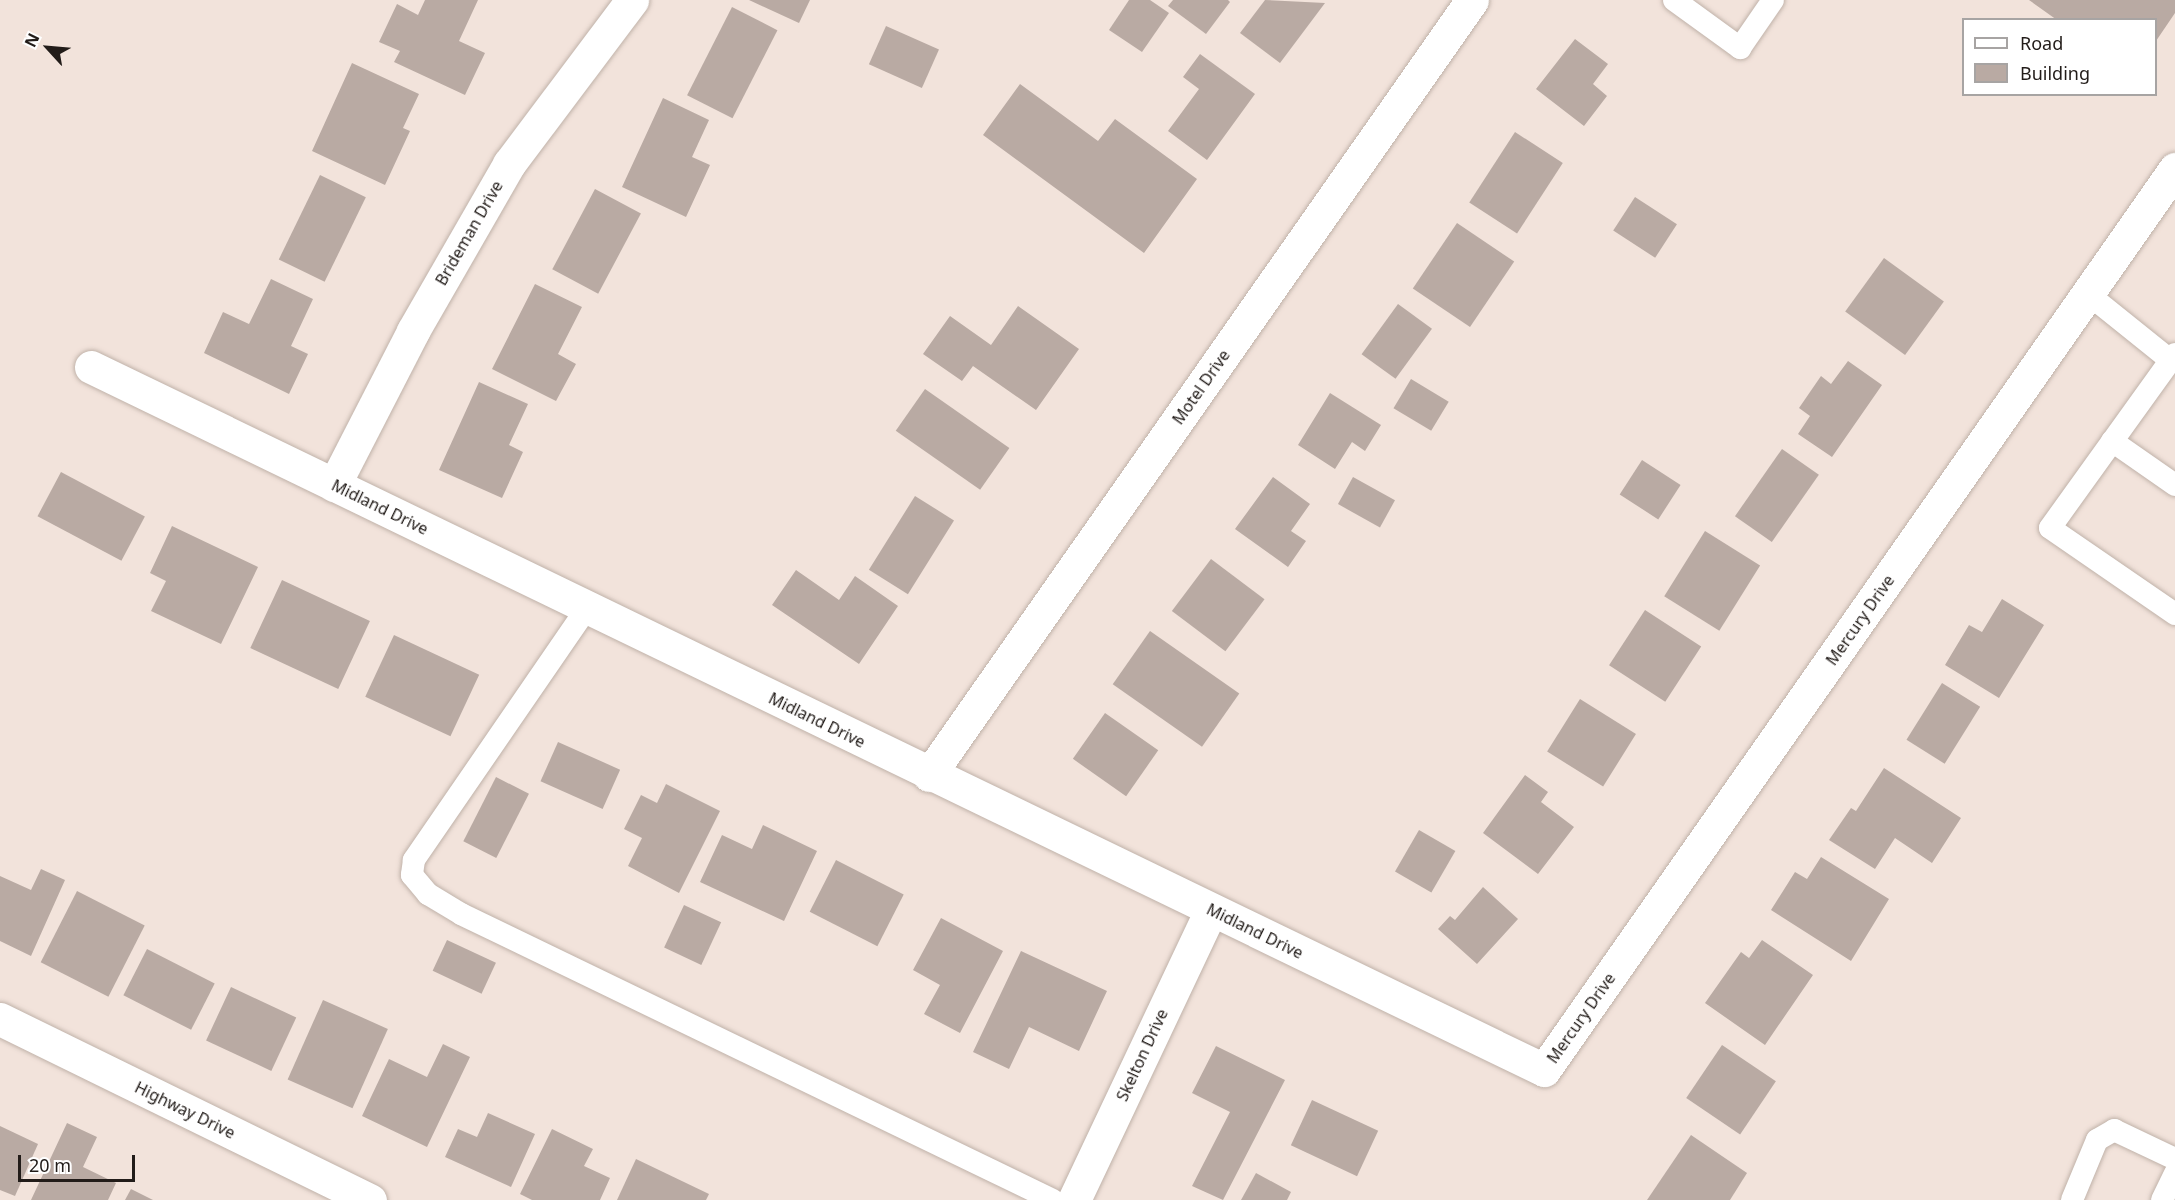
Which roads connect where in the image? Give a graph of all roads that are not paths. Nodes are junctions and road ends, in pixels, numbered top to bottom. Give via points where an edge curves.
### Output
1 (632, 0) edge
2 (1472, 0) edge
3 (1674, 0) edge
4 (1773, 0) edge
5 (2175, 169) edge
6 (2088, 294) junction
7 (2173, 357) edge
8 (91, 367) dead end
9 (2112, 441) junction
10 (334, 485) junction
11 (2175, 485) edge
12 (587, 608) junction
13 (2175, 614) edge
14 (929, 774) junction
15 (1211, 910) junction
16 (0, 1019) edge
17 (1544, 1070) joint
18 (2175, 1159) edge
19 (2175, 1173) edge
20 (369, 1200) edge
21 (1053, 1200) edge
22 (1074, 1200) edge
23 (2072, 1200) edge
24 (2162, 1200) edge

1 - 10 street, Brideman Drive via 509,164 413,331
2 - 14 street, Motel Drive
3 - 4 lane via 1740,48
5 - 6 street, Mercury Drive
6 - 7 lane
6 - 17 street, Mercury Drive
7 - 9 lane
8 - 10 street, Midland Drive
9 - 11 lane
9 - 13 lane via 2050,528
10 - 12 street, Midland Drive
12 - 14 street, Midland Drive
12 - 21 lane via 414,860 412,875 428,894 461,914
14 - 15 street, Midland Drive
15 - 17 street, Midland Drive
15 - 22 street, Skelton Drive
16 - 20 street, Highway Drive
18 - 23 lane via 2114,1130 2097,1140
19 - 24 lane

